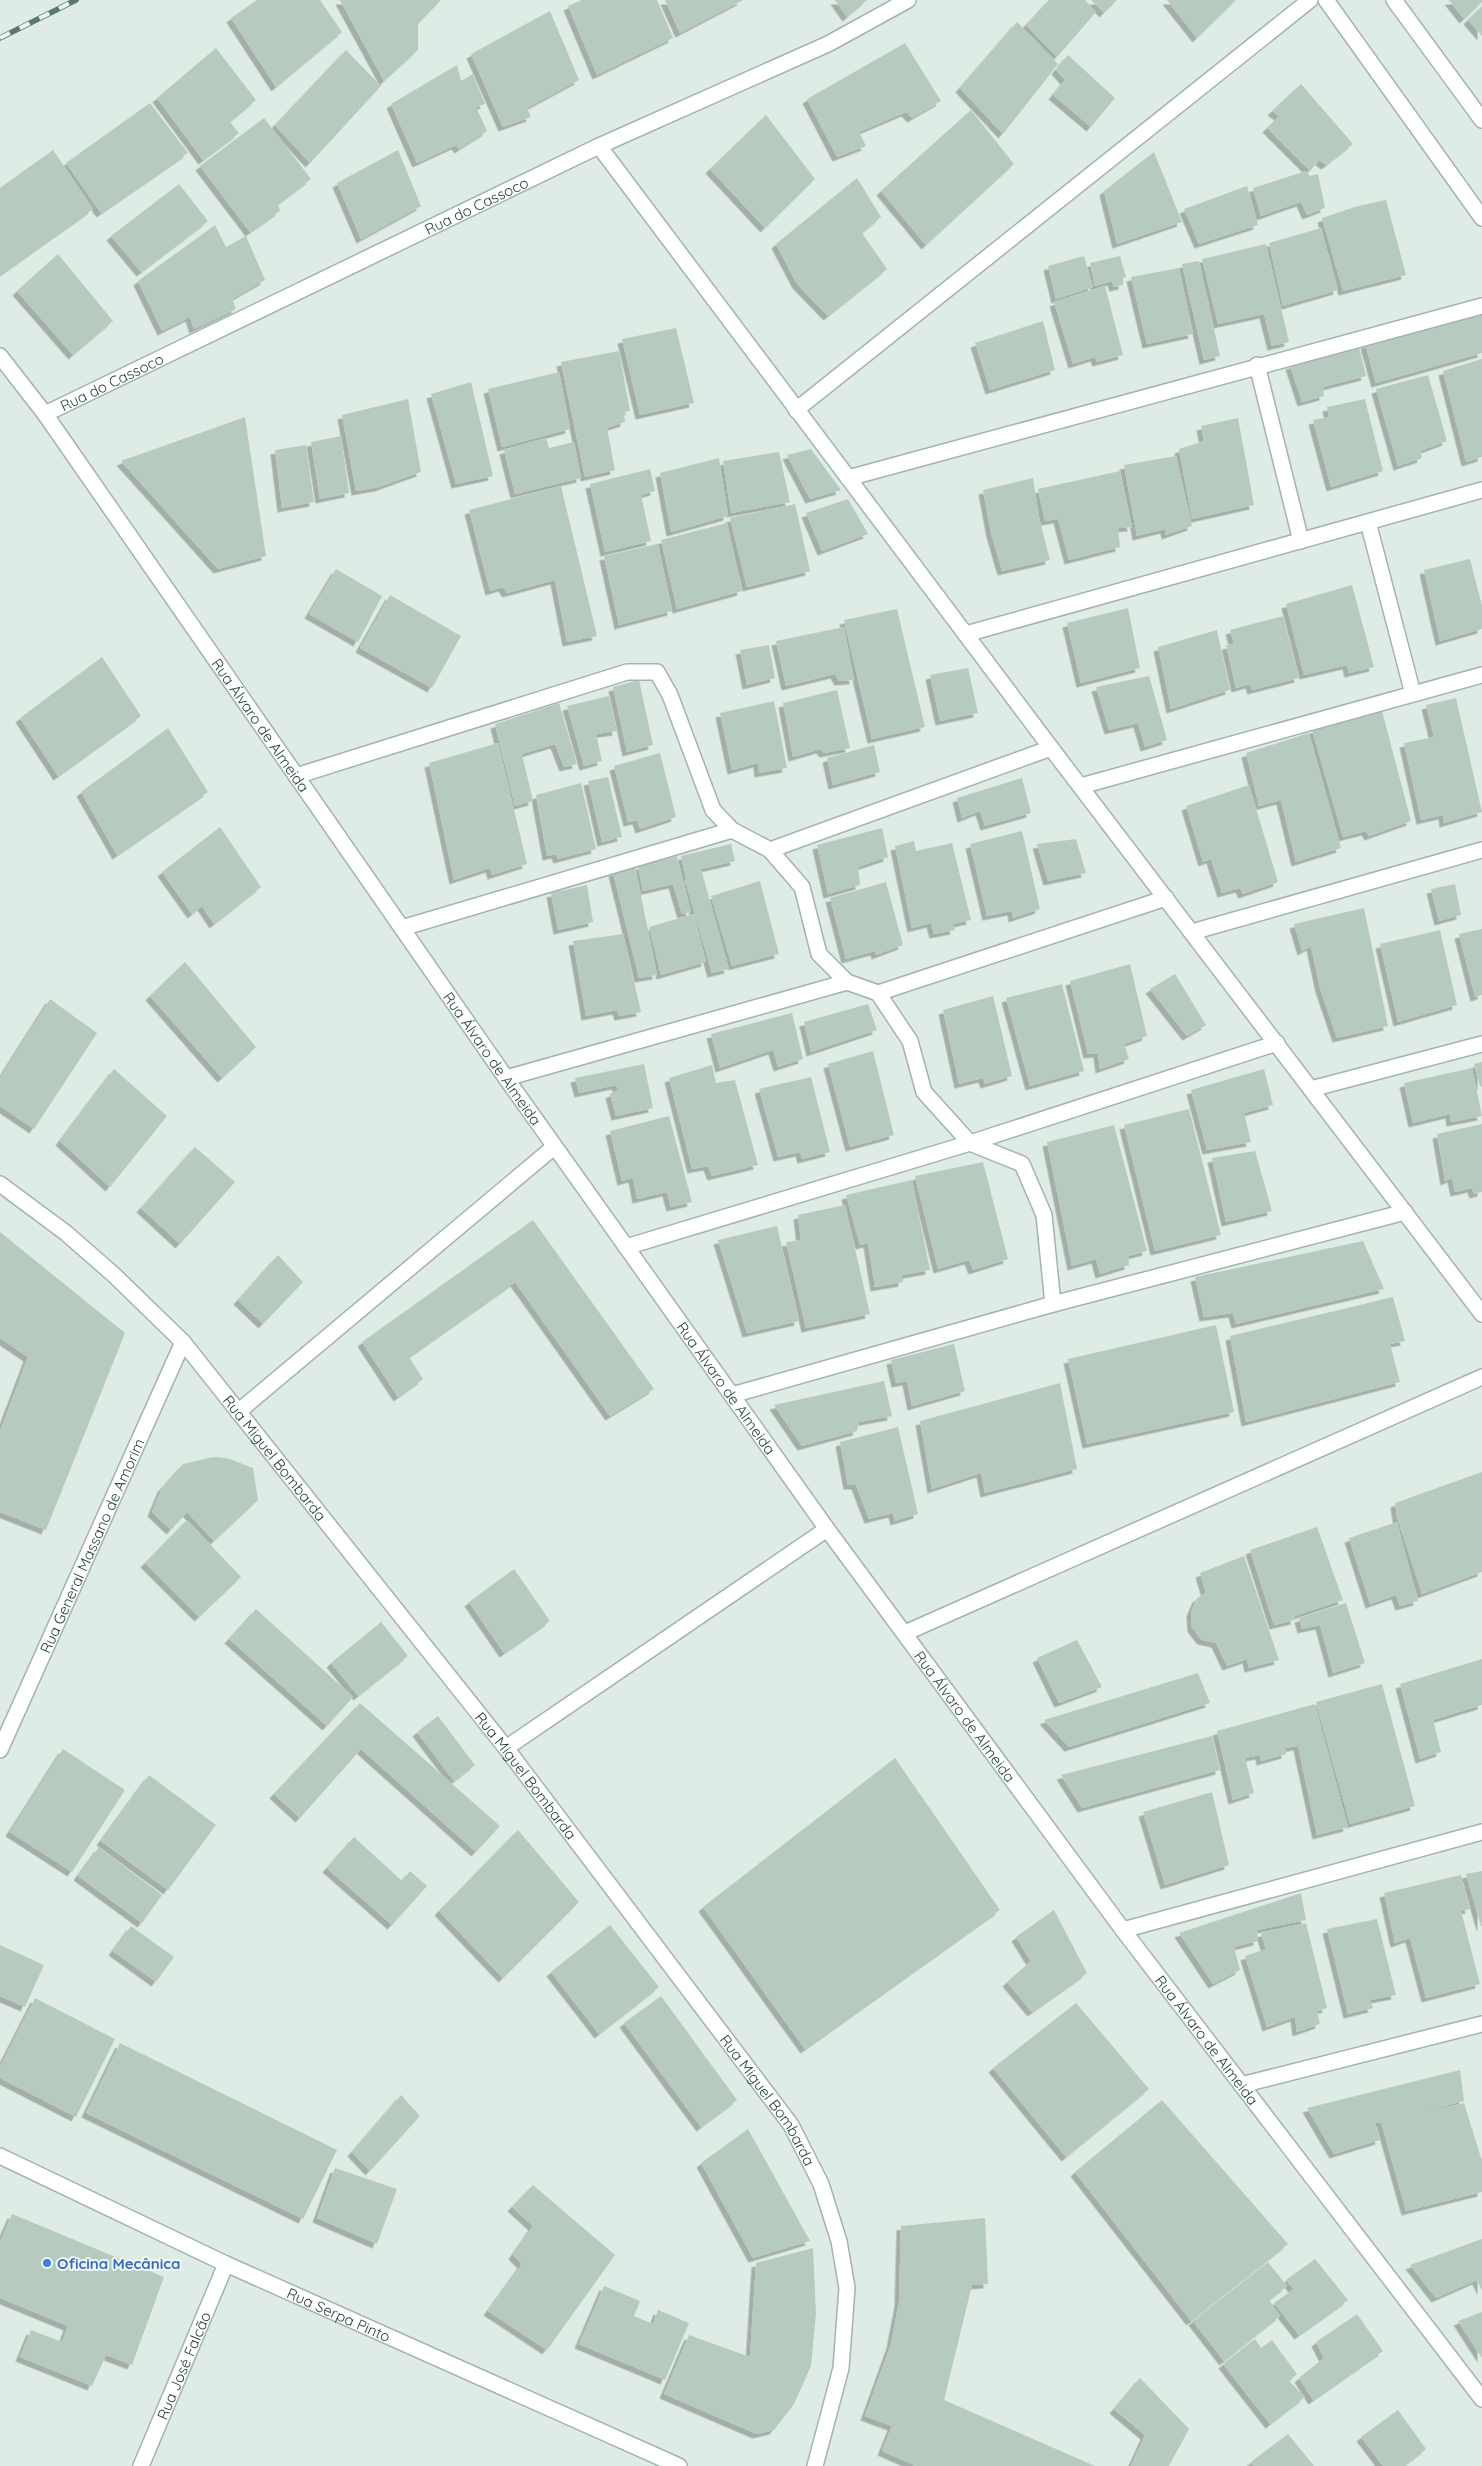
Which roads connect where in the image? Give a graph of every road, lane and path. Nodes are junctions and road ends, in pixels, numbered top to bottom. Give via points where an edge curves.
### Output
1 (908, 0) edge
2 (1310, 0) edge
3 (1326, 0) edge
4 (1394, 0) edge
5 (1482, 120) edge
6 (599, 146) junction
7 (1482, 218) edge
8 (1482, 306) edge
9 (0, 356) edge
10 (1257, 366) junction
11 (796, 410) junction
12 (45, 414) junction
13 (848, 478) junction
14 (1482, 490) edge
15 (1368, 522) junction
16 (1301, 540) junction
17 (966, 634) junction
18 (1481, 680) edge
19 (1413, 694) junction
20 (1051, 748) junction
21 (296, 776) junction
22 (1081, 786) junction
23 (732, 830) junction
24 (770, 850) junction
25 (1482, 850) edge
26 (1166, 898) junction
27 (402, 928) junction
28 (1192, 932) junction
29 (847, 982) junction
30 (878, 993) junction
31 (1277, 1043) junction
32 (1482, 1044) edge
33 (506, 1078) junction
34 (1311, 1088) junction
35 (970, 1144) junction
36 (554, 1147) junction
37 (0, 1184) edge
38 (1405, 1212) junction
39 (626, 1247) junction
40 (1053, 1304) junction
41 (1482, 1314) edge
42 (183, 1342) junction
43 (1482, 1377) edge
44 (732, 1394) junction
45 (238, 1412) junction
46 (827, 1529) junction
47 (905, 1633) junction
48 (506, 1748) junction
49 (0, 1750) edge
50 (1482, 1832) edge
51 (1123, 1930) junction
52 (1482, 2024) edge
53 (1241, 2085) junction
54 (0, 2156) edge
55 (226, 2264) junction
56 (1482, 2399) edge
57 (141, 2466) edge
58 (679, 2466) edge
59 (815, 2466) edge

1 - 6 street, Rua do Cassoco via 828,44
2 - 11 street
3 - 7 street
4 - 5 street
6 - 11 street
6 - 12 street, Rua do Cassoco
8 - 10 street
9 - 12 street, Rua Álvaro de Almeida
10 - 13 street
10 - 16 street
11 - 13 street
12 - 21 street, Rua Álvaro de Almeida
13 - 17 street
14 - 15 street
15 - 16 street
15 - 19 street
16 - 17 street
17 - 20 street
18 - 19 street
19 - 22 street
20 - 22 street
20 - 24 street
21 - 23 street via 627,672 657,672 670,695 713,810
21 - 27 street, Rua Álvaro de Almeida
22 - 26 street
23 - 24 street
23 - 27 street
24 - 29 street via 802,887 818,954
25 - 28 street
26 - 28 street
26 - 30 street
27 - 33 street, Rua Álvaro de Almeida
28 - 31 street
29 - 30 street
29 - 33 street
30 - 35 street via 910,1040 924,1092
31 - 34 street
31 - 35 street
32 - 34 street
33 - 36 street, Rua Álvaro de Almeida
34 - 38 street
35 - 39 street
35 - 40 street via 1022,1164 1044,1215
36 - 39 street, Rua Álvaro de Almeida
36 - 45 street
37 - 42 street, Rua Miguel Bombarda via 66,1233
38 - 40 street
38 - 41 street
39 - 44 street, Rua Álvaro de Almeida
40 - 44 street
42 - 45 street, Rua Miguel Bombarda
42 - 49 street, Rua General Massano de Amorim
43 - 47 street
44 - 46 street, Rua Álvaro de Almeida
45 - 48 street, Rua Miguel Bombarda
46 - 47 street, Rua Álvaro de Almeida
46 - 48 street
47 - 51 street, Rua Álvaro de Almeida
48 - 59 street, Rua Miguel Bombarda via 790,2125 822,2184 839,2241 847,2288 841,2368
50 - 51 street
51 - 53 street, Rua Álvaro de Almeida
52 - 53 street
53 - 56 street, Rua Álvaro de Almeida
54 - 55 street, Rua Serpa Pinto
55 - 57 street, Rua José Falcão
55 - 58 street, Rua Serpa Pinto

